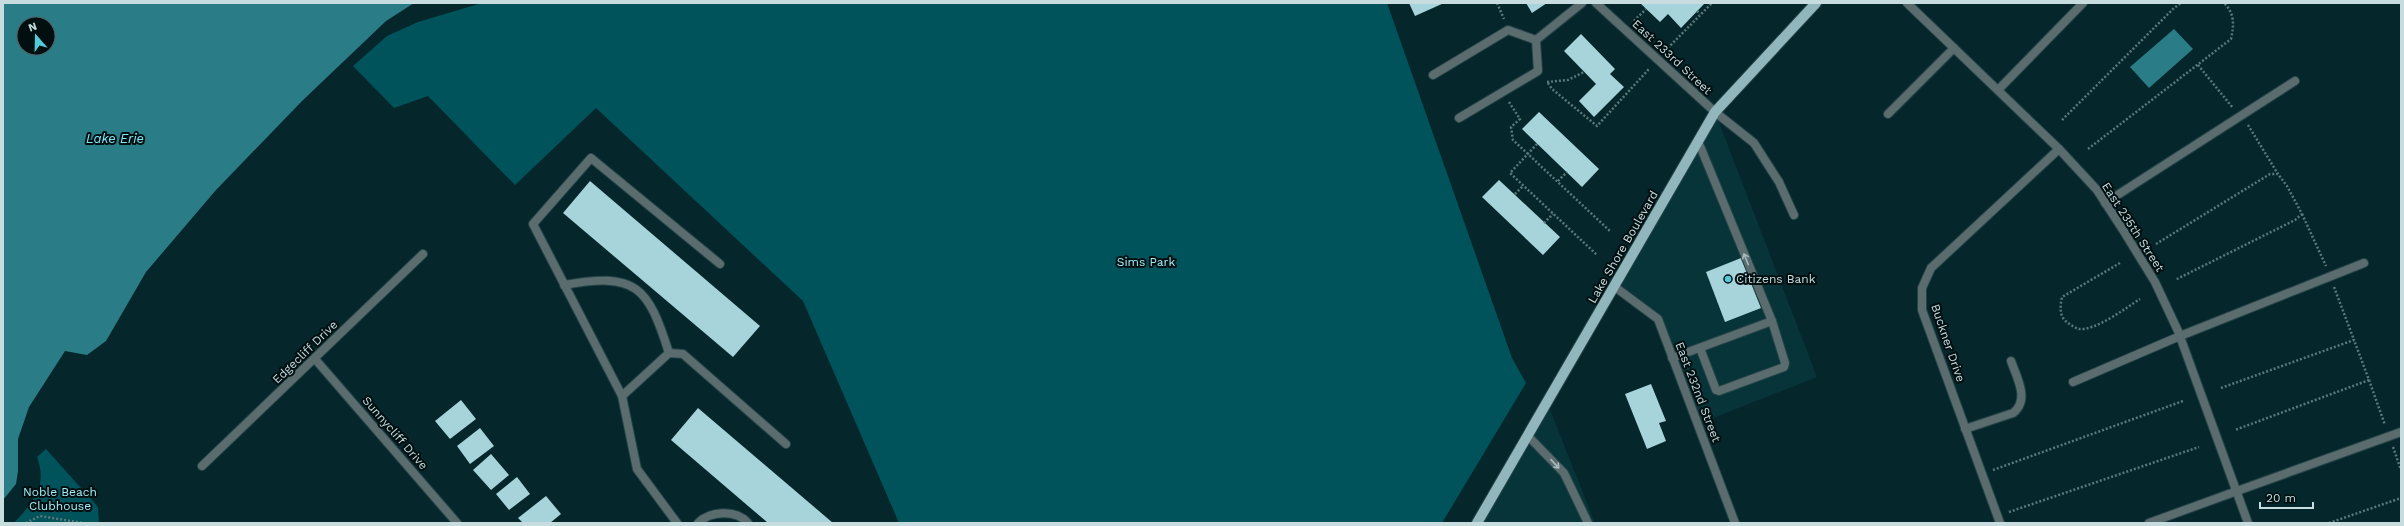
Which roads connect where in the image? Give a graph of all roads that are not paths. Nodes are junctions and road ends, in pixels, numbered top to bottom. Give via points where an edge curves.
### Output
1 (1582, 3) edge
2 (1596, 3) edge
3 (1816, 3) edge
4 (1907, 3) edge
5 (2083, 3) edge
6 (1536, 40) junction
7 (1954, 48) junction
8 (1433, 75) dead end
9 (2295, 81) dead end
10 (1998, 90) junction
11 (1715, 112) junction
12 (1888, 114) dead end
13 (1459, 118) dead end
14 (1698, 142) junction
15 (2060, 149) junction
16 (2105, 203) junction
17 (1794, 215) dead end
18 (423, 254) dead end
19 (2364, 263) dead end
20 (720, 264) dead end
21 (564, 286) junction
22 (1615, 287) junction
23 (1772, 321) junction
24 (2180, 336) junction
25 (1700, 348) junction
26 (669, 353) junction
27 (1672, 358) junction
28 (315, 359) junction
29 (2011, 361) dead end
30 (2073, 382) dead end
31 (622, 396) junction
32 (1965, 429) junction
33 (2401, 432) edge
34 (1528, 436) junction
35 (786, 444) dead end
36 (202, 466) dead end
37 (2237, 491) junction
38 (457, 523) edge
39 (677, 523) edge
40 (698, 523) edge
41 (748, 523) edge
42 (1478, 523) edge
43 (1588, 523) edge
44 (1736, 523) edge
45 (2000, 523) edge
46 (2149, 523) edge
47 (2248, 523) edge

1 - 6 street
2 - 11 street, East 233rd Street
3 - 11 main road, Lake Shore Boulevard
4 - 7 street, East 235th Street
5 - 10 street
6 - 8 street via 1508,30
6 - 13 street via 1538,71
7 - 10 street, East 235th Street
7 - 12 street
9 - 16 street
10 - 15 street, East 235th Street
11 - 14 main road, Lake Shore Boulevard
11 - 17 street, East 233rd Street via 1754,143 1779,182
14 - 22 main road, Lake Shore Boulevard
23 -> 14 street
15 - 16 street, East 235th Street via 2097,190
15 - 32 street, Buckner Drive via 1931,268 1922,288 1922,310
16 - 24 street, East 235th Street via 2155,282
18 - 28 street, Edgecliff Drive
19 - 24 street
20 - 21 street via 591,158 534,224
21 - 26 street via 589,281 633,286 645,296
21 - 31 street
22 - 27 street, East 232nd Street via 1658,319
22 - 34 main road, Lake Shore Boulevard
23 - 25 street
23 - 25 street via 1785,363 1784,367 1777,370 1719,391 1716,390
24 - 30 street
24 - 37 street, East 235th Street
25 - 27 street
26 - 31 street
26 - 35 street via 683,354
27 - 44 street, East 232nd Street
28 - 36 street, Edgecliff Drive
28 - 38 street, Sunnycliff Drive
29 - 32 street via 2022,396 2018,408 2013,413
31 - 39 street via 637,469
32 - 45 street, Buckner Drive
33 - 37 street
34 - 42 main road, Lake Shore Boulevard
34 -> 43 street via 1564,473
37 - 46 street
37 - 47 street, East 235th Street
40 - 41 street via 705,516 728,513 744,518

